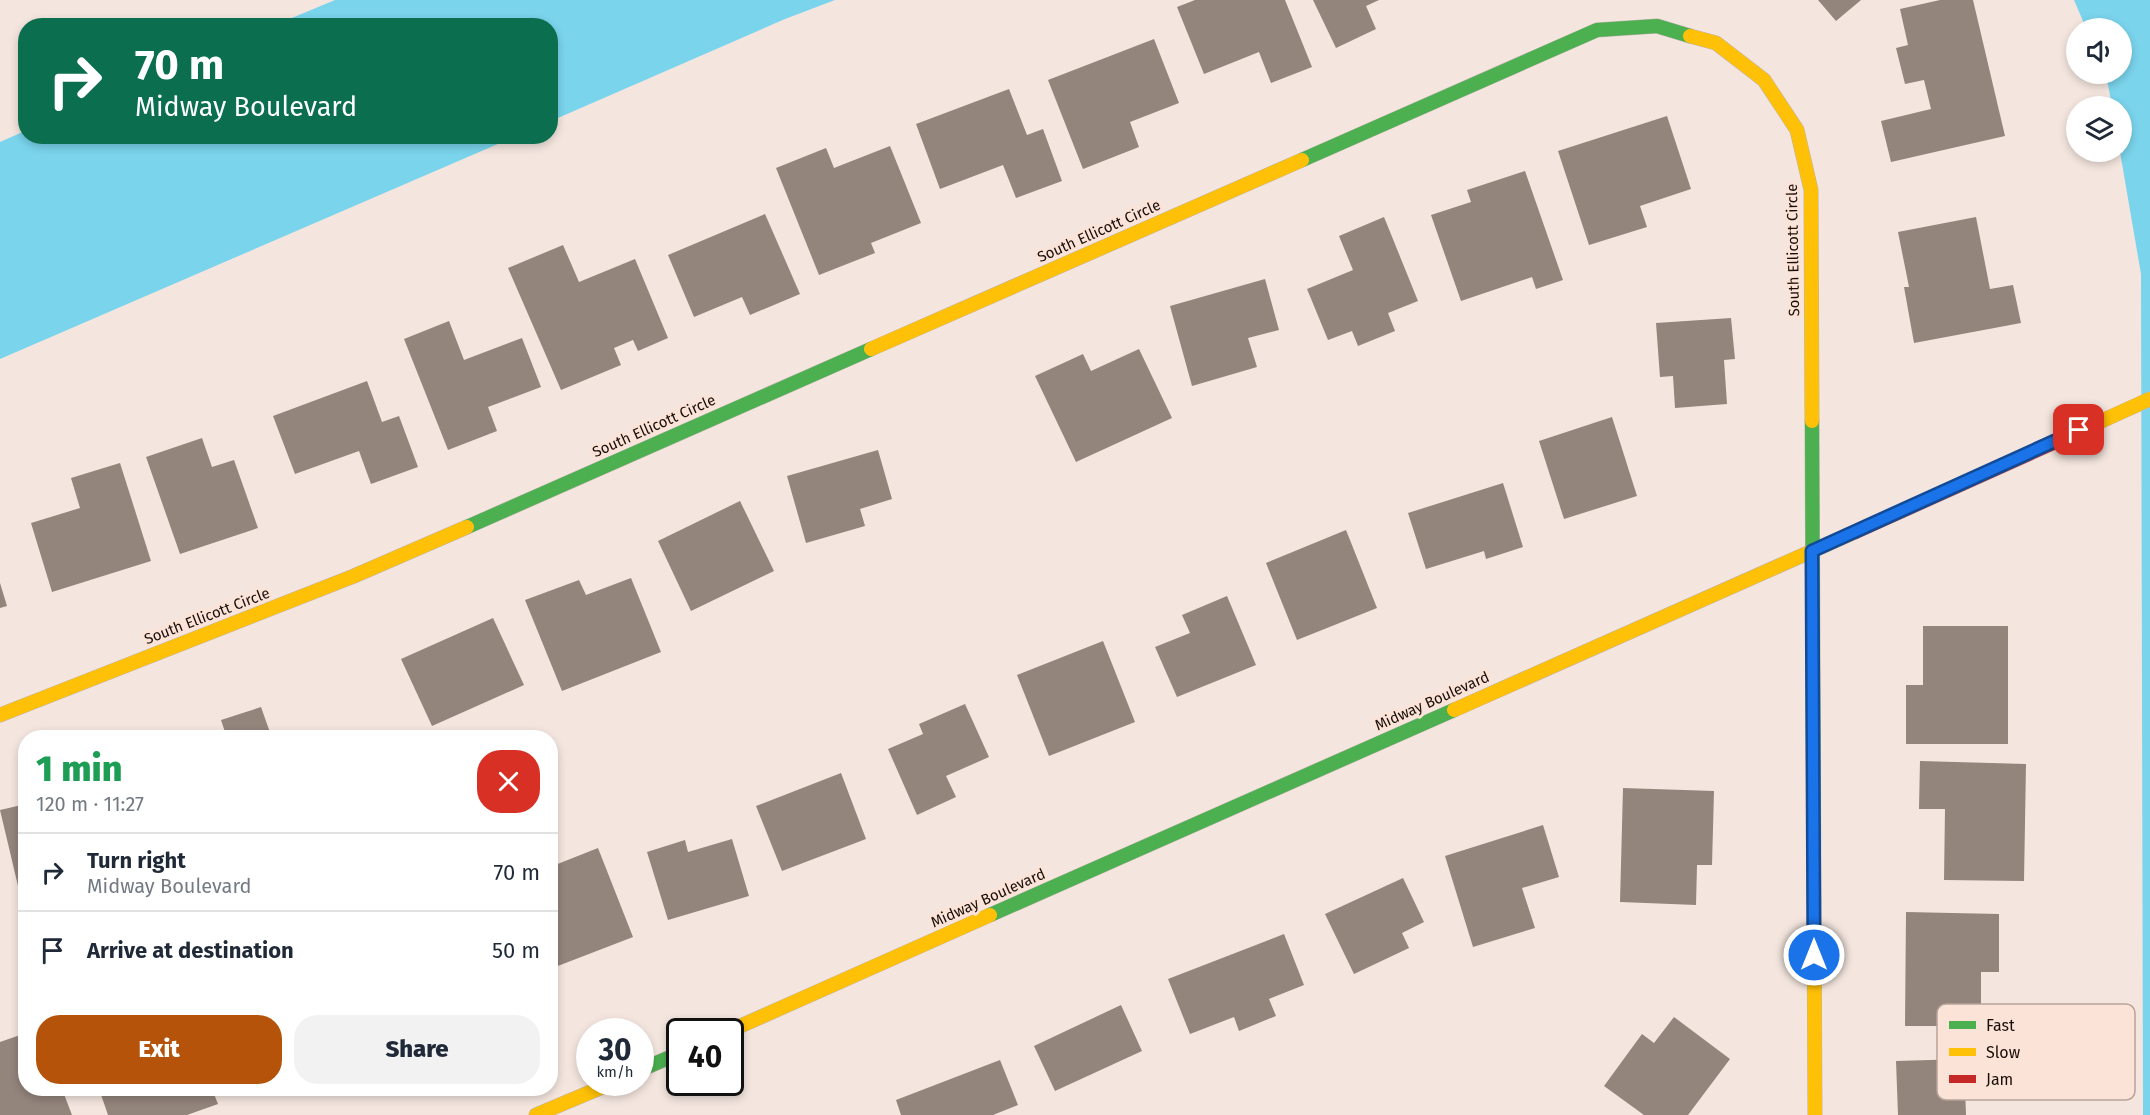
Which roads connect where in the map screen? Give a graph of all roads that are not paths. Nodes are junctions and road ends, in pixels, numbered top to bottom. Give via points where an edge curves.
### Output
1 (2150, 399) edge
2 (1812, 551) junction
3 (0, 715) edge
4 (744, 1024) edge
5 (581, 1096) edge
6 (536, 1115) edge
7 (1815, 1115) edge

1 - 2 street, Midway Boulevard
2 - 3 street, South Ellicott Circle via 1811,190 1797,130 1764,80 1716,43 1657,26 1597,30 354,576
2 - 4 street, Midway Boulevard
2 - 7 street, South Ellicott Circle
5 - 6 street

